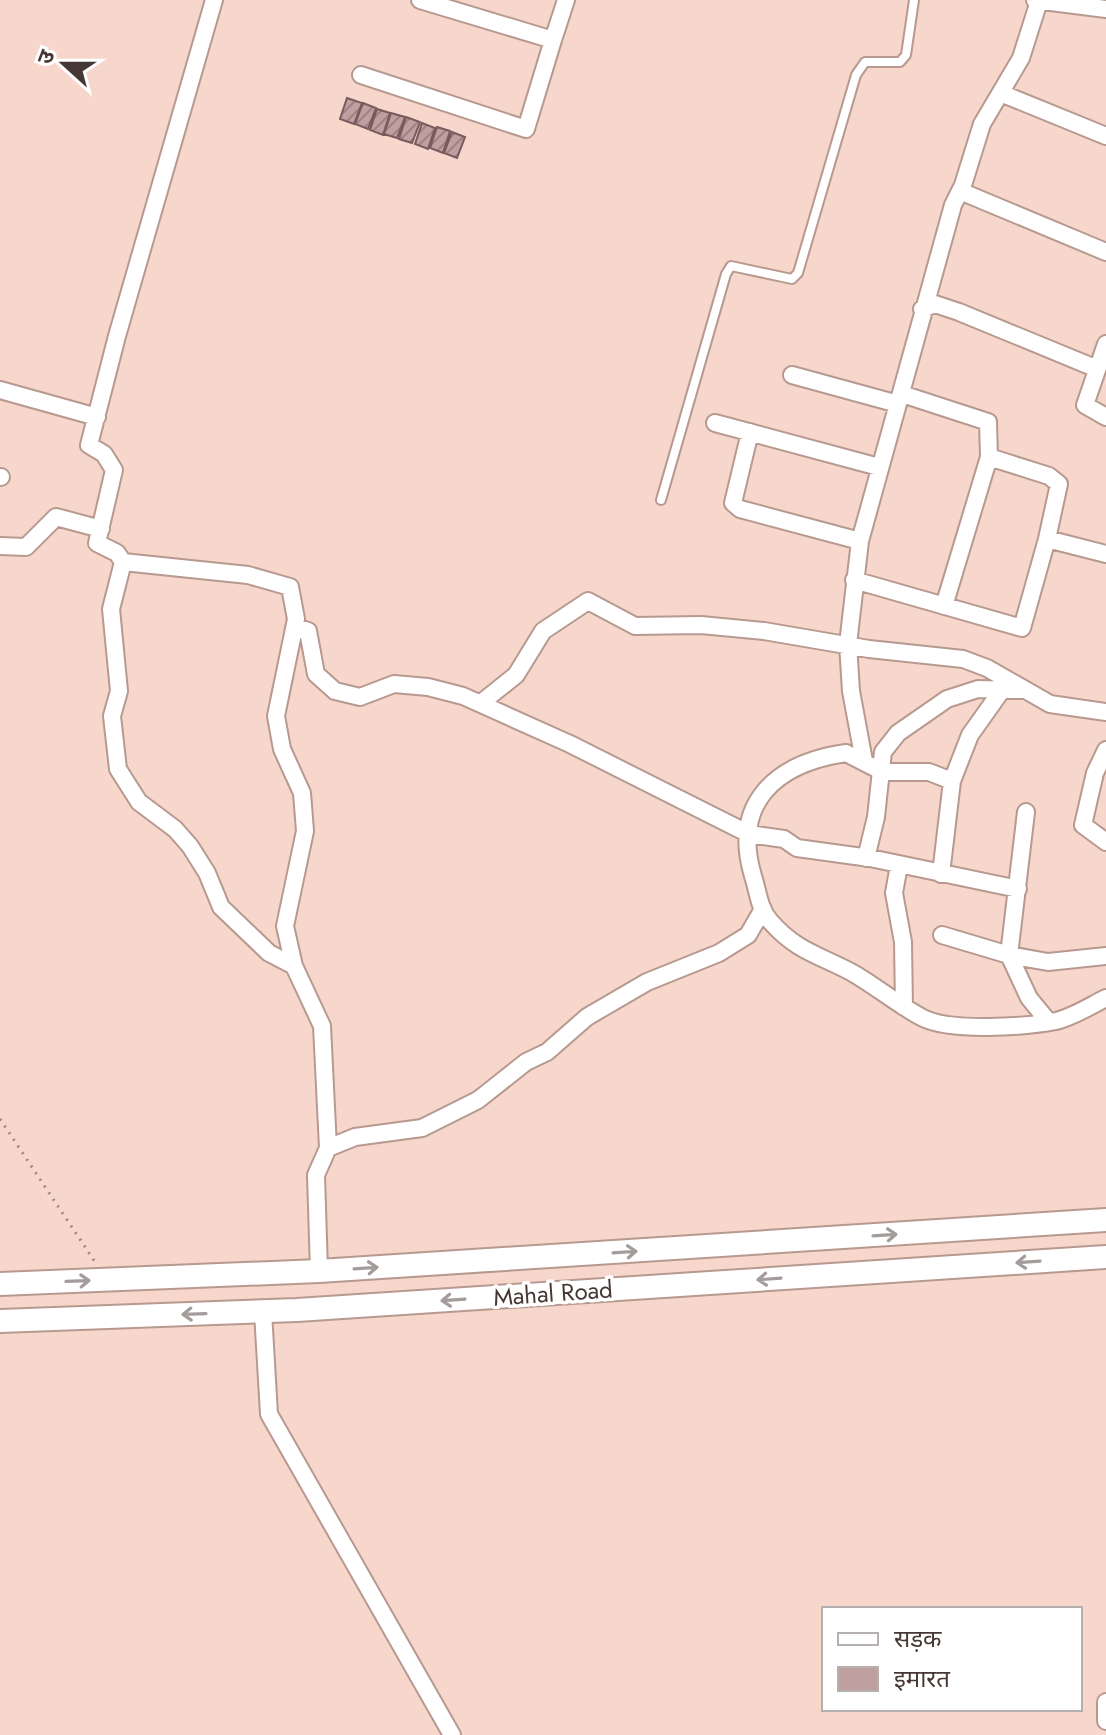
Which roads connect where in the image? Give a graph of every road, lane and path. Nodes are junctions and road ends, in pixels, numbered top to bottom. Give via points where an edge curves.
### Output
1 (214, 0) edge
2 (420, 0) edge
3 (566, 0) edge
4 (914, 0) edge
5 (1037, 0) edge
6 (1106, 9) edge
7 (553, 40) junction
8 (361, 75) dead end
9 (1003, 94) junction
10 (1106, 136) edge
11 (960, 191) junction
12 (1106, 252) edge
13 (922, 309) junction
14 (1106, 344) edge
15 (1095, 368) junction
16 (792, 375) dead end
17 (0, 390) edge
18 (900, 399) junction
19 (97, 417) junction
20 (1106, 417) edge
21 (715, 423) dead end
22 (750, 432) junction
23 (989, 457) junction
24 (879, 467) junction
25 (661, 500) dead end
26 (101, 529) junction
27 (1047, 539) junction
28 (860, 541) junction
29 (0, 546) edge
30 (1106, 554) edge
31 (123, 562) junction
32 (854, 580) junction
33 (944, 606) junction
34 (295, 627) junction
35 (848, 644) junction
36 (1002, 690) junction
37 (1024, 690) junction
38 (481, 703) junction
39 (1106, 712) edge
40 (1106, 750) edge
41 (864, 761) junction
42 (883, 772) junction
43 (952, 781) junction
44 (1026, 812) dead end
45 (749, 834) junction
46 (1106, 842) edge
47 (866, 858) junction
48 (899, 865) junction
49 (941, 874) junction
50 (1018, 889) junction
51 (763, 909) junction
52 (942, 935) dead end
53 (1009, 955) junction
54 (1106, 956) edge
55 (294, 966) junction
56 (1106, 998) edge
57 (904, 1007) junction
58 (1048, 1021) junction
59 (0, 1119) edge
60 (328, 1148) junction
61 (1106, 1220) edge
62 (1106, 1257) edge
63 (319, 1271) junction
64 (107, 1280) junction
65 (0, 1284) edge
66 (263, 1312) junction
67 (0, 1321) edge
68 (1106, 1702) edge
69 (1106, 1721) edge
70 (452, 1735) edge

1 - 19 street
2 - 7 street
3 - 7 street
4 - 25 lane via 906,55 900,62 865,62 856,75 798,273 783,279 731,266 726,274
5 - 6 street
5 - 9 street via 1021,58
7 - 8 street via 526,129
9 - 10 street
9 - 11 street via 982,124
11 - 12 street
11 - 13 street
13 - 15 street via 935,304 959,312
13 - 18 street
14 - 15 street
15 - 20 street via 1085,405
16 - 18 street
17 - 19 street
18 - 23 street via 988,422
18 - 24 street
19 - 26 street via 89,445 104,454 114,470
21 - 22 street
22 - 24 street
22 - 28 street via 733,503
23 - 27 street via 1057,479
23 - 33 street
24 - 28 street
26 - 29 street via 56,517 26,547
26 - 31 street via 97,543
27 - 30 street
27 - 33 street via 1022,628
28 - 32 street
31 - 34 street via 248,575 290,587
31 - 55 street via 111,609 119,691 112,716 118,769 139,802 190,846 221,907 269,953
32 - 33 street
32 - 35 street
34 - 38 street via 308,631 316,674 335,691 360,697 394,684 428,687
34 - 55 street via 276,716 282,749 302,793 305,831 285,926
35 - 37 street via 963,659
35 - 38 street via 701,625 635,626 588,601 543,631 516,675
35 - 41 street
36 - 37 street
36 - 42 street via 962,694 916,718 883,752
36 - 43 street via 970,735
37 - 39 street via 1050,704
38 - 45 street
40 - 46 street via 1083,825
41 - 42 street
41 - 45 street via 846,753 829,756 773,779 751,811
42 - 43 street via 929,772
42 - 47 street
43 - 49 street
44 - 50 street
45 - 47 street via 784,839 797,848
45 - 51 street via 748,860
47 - 48 street
48 - 49 street
48 - 57 street via 894,893 903,942
49 - 50 street
50 - 53 street
51 - 57 street via 768,920 811,956 846,969
51 - 60 street via 748,935 587,1017 478,1100 422,1128 355,1137
52 - 53 street
53 - 54 street via 1048,962
53 - 58 street via 1029,998
55 - 60 street via 322,1026
56 - 58 street
57 - 58 street via 926,1020 971,1026
59 - 64 path
60 - 63 street via 316,1175
63 -> 61 main road, Mahal Road
62 -> 66 main road, Mahal Road
63 - 64 main road, Mahal Road
65 -> 64 main road, Mahal Road
66 -> 67 main road, Mahal Road
66 - 70 street via 269,1414
68 - 69 street

